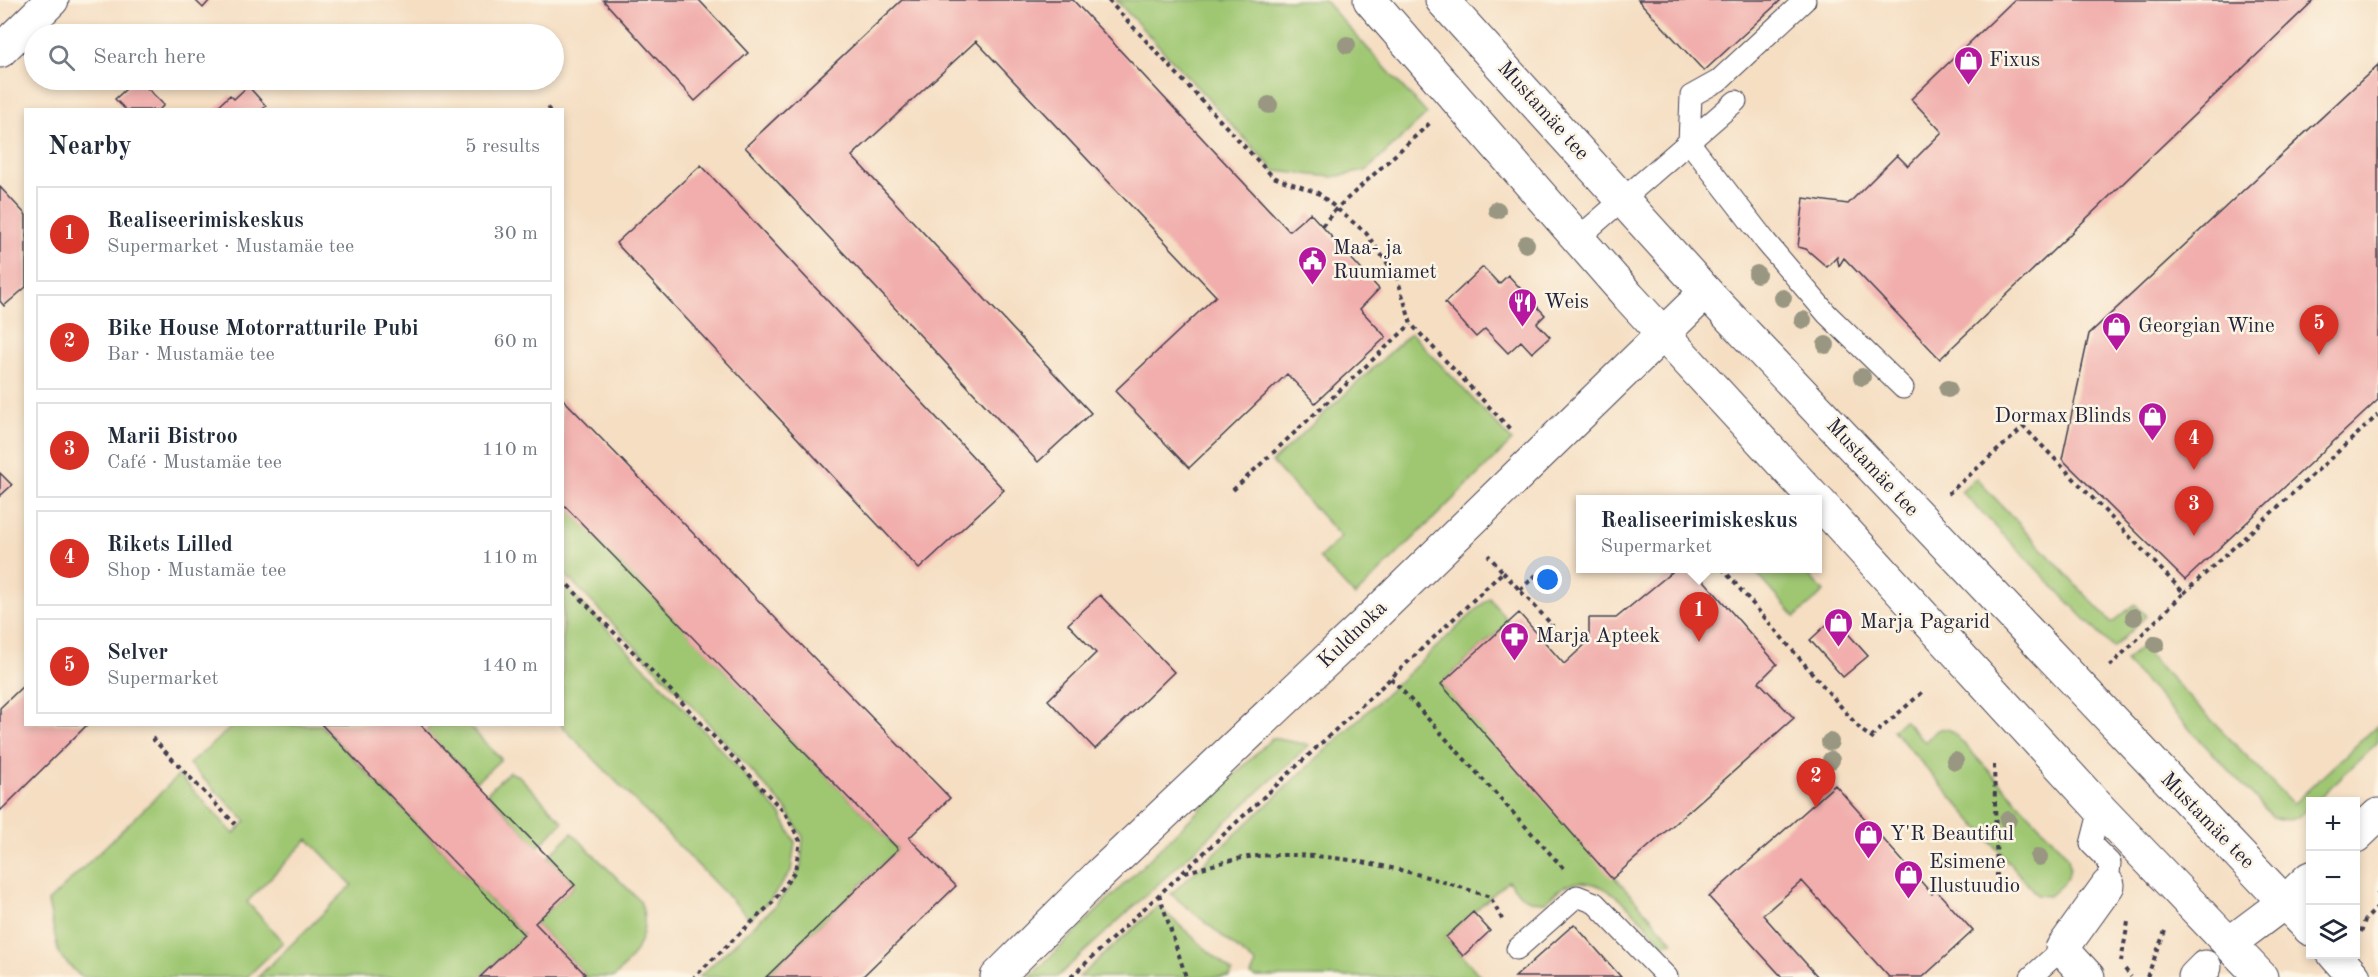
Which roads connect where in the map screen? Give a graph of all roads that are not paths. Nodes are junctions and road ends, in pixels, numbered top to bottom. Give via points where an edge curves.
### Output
1 (52, 0) edge
2 (1370, 0) edge
3 (1442, 0) edge
4 (1805, 0) edge
5 (28, 24) edge
6 (24, 27) edge
7 (0, 51) edge
8 (1736, 101) dead end
9 (1689, 142) junction
10 (1623, 200) junction
11 (1577, 239) junction
12 (1706, 292) junction
13 (1662, 333) junction
14 (1903, 387) dead end
15 (1812, 495) edge
16 (1822, 505) edge
17 (2100, 809) junction
18 (2378, 815) edge
19 (2360, 831) edge
20 (2306, 882) edge
21 (2108, 885) joint
22 (2286, 902) junction
23 (2306, 924) edge
24 (2230, 943) junction
25 (1517, 949) road end
26 (2062, 949) junction
27 (2338, 959) edge
28 (2200, 972) edge
29 (997, 977) edge
30 (1667, 977) edge
31 (2031, 977) edge
32 (2088, 977) edge
33 (2261, 977) edge
34 (2354, 977) edge

1 - 5 main road
2 - 11 main road
3 - 10 main road, Mustamäe tee
4 - 9 lane via 1718,81 1691,96
6 - 7 main road
8 - 9 lane
9 - 10 lane
9 - 14 lane via 1827,314
10 - 11 lane
10 - 12 main road, Mustamäe tee
11 - 13 main road
12 - 13 main road, Kuldnoka
12 - 22 main road, Mustamäe tee
13 - 15 main road
13 - 29 main road, Kuldnoka
16 - 17 main road
17 - 21 lane via 2091,844 2110,863
17 - 24 main road
18 - 19 main road
20 - 22 main road
21 - 26 main road
22 - 23 main road, Mustamäe tee
22 - 24 main road
24 - 28 lane
24 - 33 main road
25 - 30 lane via 1577,896 1595,903
26 - 31 lane
26 - 32 main road
27 - 34 main road

